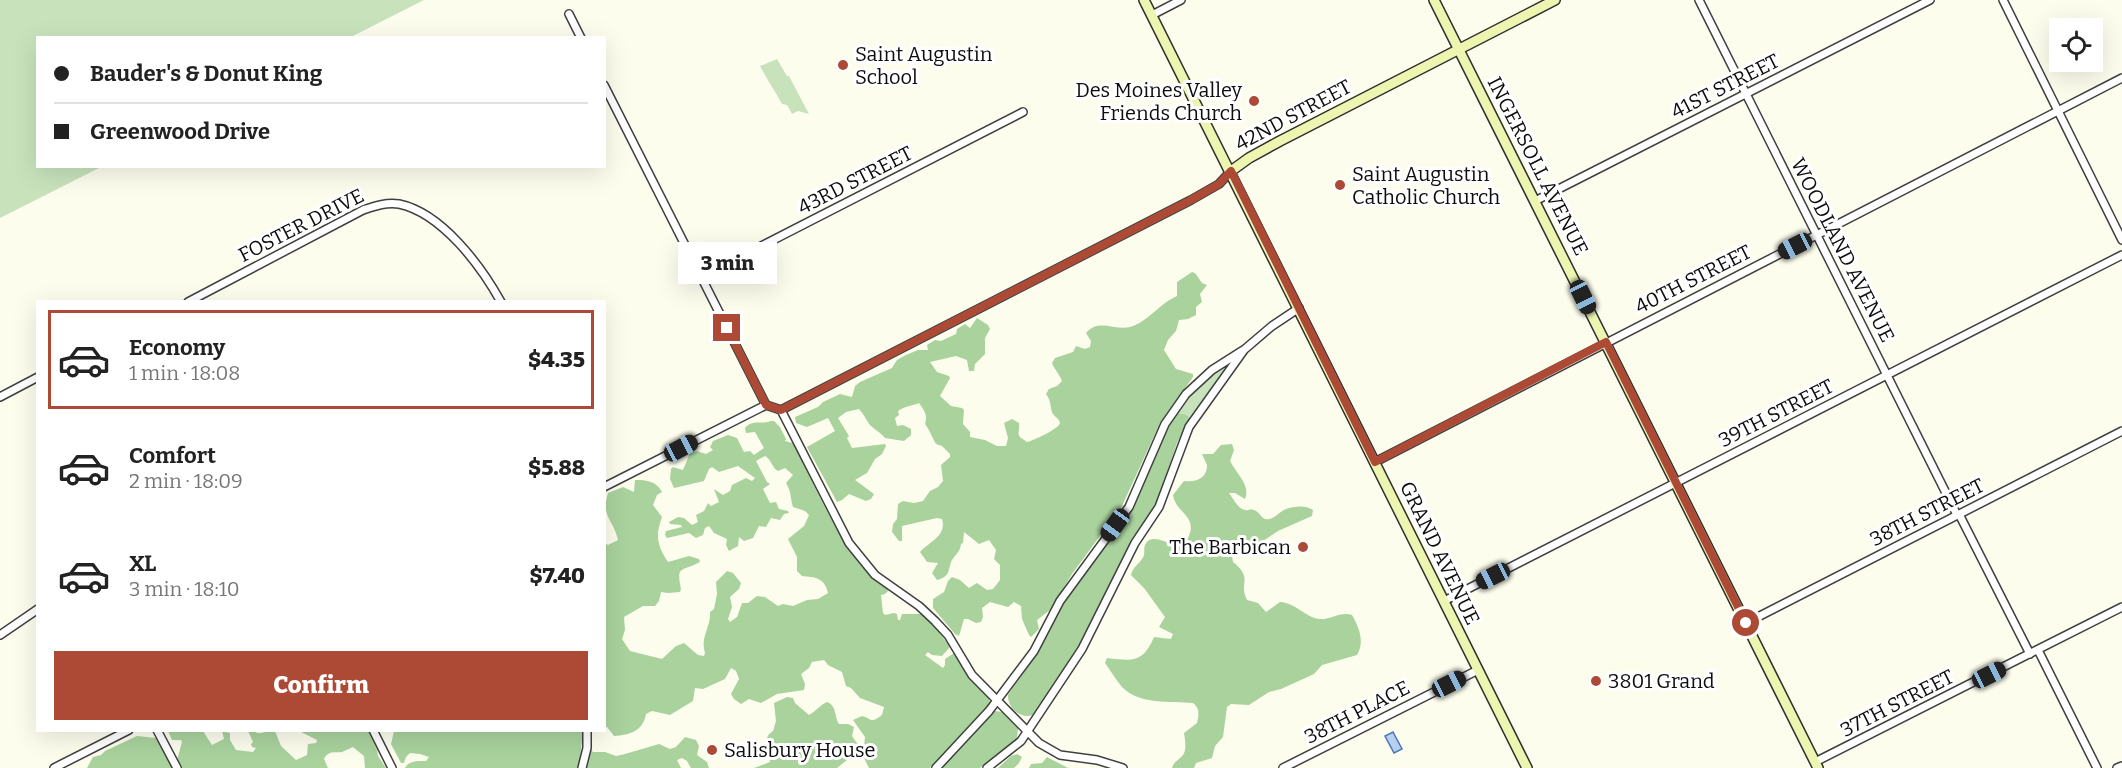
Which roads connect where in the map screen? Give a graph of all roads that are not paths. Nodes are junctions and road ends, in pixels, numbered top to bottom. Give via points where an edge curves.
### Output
1 (1144, 0) edge
2 (1181, 0) edge
3 (1434, 0) edge
4 (1699, 0) edge
5 (1930, 0) edge
6 (2003, 0) edge
7 (1551, 1) edge
8 (569, 14) dead end
9 (1152, 15) junction
10 (580, 36) edge
11 (1459, 48) junction
12 (2122, 78) edge
13 (606, 89) edge
14 (1746, 94) junction
15 (2058, 111) junction
16 (1023, 112) dead end
17 (1231, 171) junction
18 (1535, 201) junction
19 (1816, 235) junction
20 (2122, 240) edge
21 (2122, 255) edge
22 (701, 277) junction
23 (205, 293) junction
24 (192, 300) edge
25 (203, 300) edge
26 (500, 300) edge
27 (1299, 308) junction
28 (1606, 342) junction
29 (1245, 349) junction
30 (1887, 375) junction
31 (36, 379) edge
32 (0, 397) edge
33 (766, 405) junction
34 (781, 410) junction
35 (2122, 431) edge
36 (1375, 462) junction
37 (1675, 482) junction
38 (606, 486) edge
39 (1958, 515) junction
40 (1444, 601) junction
41 (2122, 607) edge
42 (36, 610) edge
43 (1746, 623) junction
44 (0, 635) edge
45 (2038, 650) junction
46 (2030, 654) junction
47 (1478, 670) junction
48 (998, 700) junction
49 (1028, 731) junction
50 (125, 732) edge
51 (158, 732) edge
52 (374, 732) edge
53 (587, 732) edge
54 (1817, 765) edge
55 (2122, 766) edge
56 (54, 768) edge
57 (177, 768) edge
58 (392, 768) edge
59 (582, 768) edge
60 (936, 768) edge
61 (987, 768) edge
62 (1123, 768) edge
63 (1283, 768) edge
64 (1527, 768) edge
65 (2097, 768) edge
66 (2117, 768) edge

1 - 9 main road, GRAND AVENUE
2 - 9 street
3 - 11 main road, INGERSOLL AVENUE
4 - 14 street, WOODLAND AVENUE
5 - 14 street, 41ST STREET
6 - 15 street
7 - 11 main road, 42ND STREET
8 - 10 street
9 - 17 main road, GRAND AVENUE
11 - 17 main road, 42ND STREET via 1280,141
11 - 18 main road, INGERSOLL AVENUE
12 - 15 street, 40TH STREET
13 - 22 street
14 - 18 street, 41ST STREET
14 - 19 street, WOODLAND AVENUE
15 - 19 street, 40TH STREET
15 - 20 street
16 - 22 street, 43RD STREET
17 - 27 main road, GRAND AVENUE
17 - 34 street, 42ND STREET via 1219,184 1191,200
18 - 28 main road, INGERSOLL AVENUE
19 - 28 street, 40TH STREET
19 - 30 street, WOODLAND AVENUE
21 - 30 street, 39TH STREET
22 - 33 street
23 - 24 street, FOSTER DRIVE
23 - 25 street
23 - 26 street, FOSTER DRIVE via 363,210 388,203 409,207 445,231 476,263
27 - 29 street
27 - 36 main road, GRAND AVENUE
28 - 36 street, 40TH STREET
28 - 37 main road, INGERSOLL AVENUE
29 - 48 street via 1198,381 1175,409 1129,507 1060,601 1034,651
29 - 49 street via 1189,427 1159,507 1135,543 1082,649
30 - 37 street, 39TH STREET
30 - 39 street, WOODLAND AVENUE
31 - 32 street
33 - 34 street
33 - 38 street
34 - 48 street via 857,554 875,575 935,621 972,675
35 - 39 street, 38TH STREET
36 - 40 main road, GRAND AVENUE
37 - 40 street, 39TH STREET
37 - 43 main road, INGERSOLL AVENUE
39 - 43 street, 38TH STREET
39 - 46 street, WOODLAND AVENUE
40 - 47 main road, GRAND AVENUE
41 - 45 street, 37TH STREET
42 - 44 street
43 - 54 main road, INGERSOLL AVENUE
45 - 46 street, 37TH STREET
45 - 65 street
46 - 54 street, 37TH STREET
47 - 63 street, 38TH PLACE
47 - 64 main road, GRAND AVENUE
48 - 49 street
48 - 60 street
49 - 61 street via 1016,746
49 - 62 street via 1060,756
50 - 56 street
51 - 57 street
52 - 58 street
53 - 59 street
55 - 66 street

